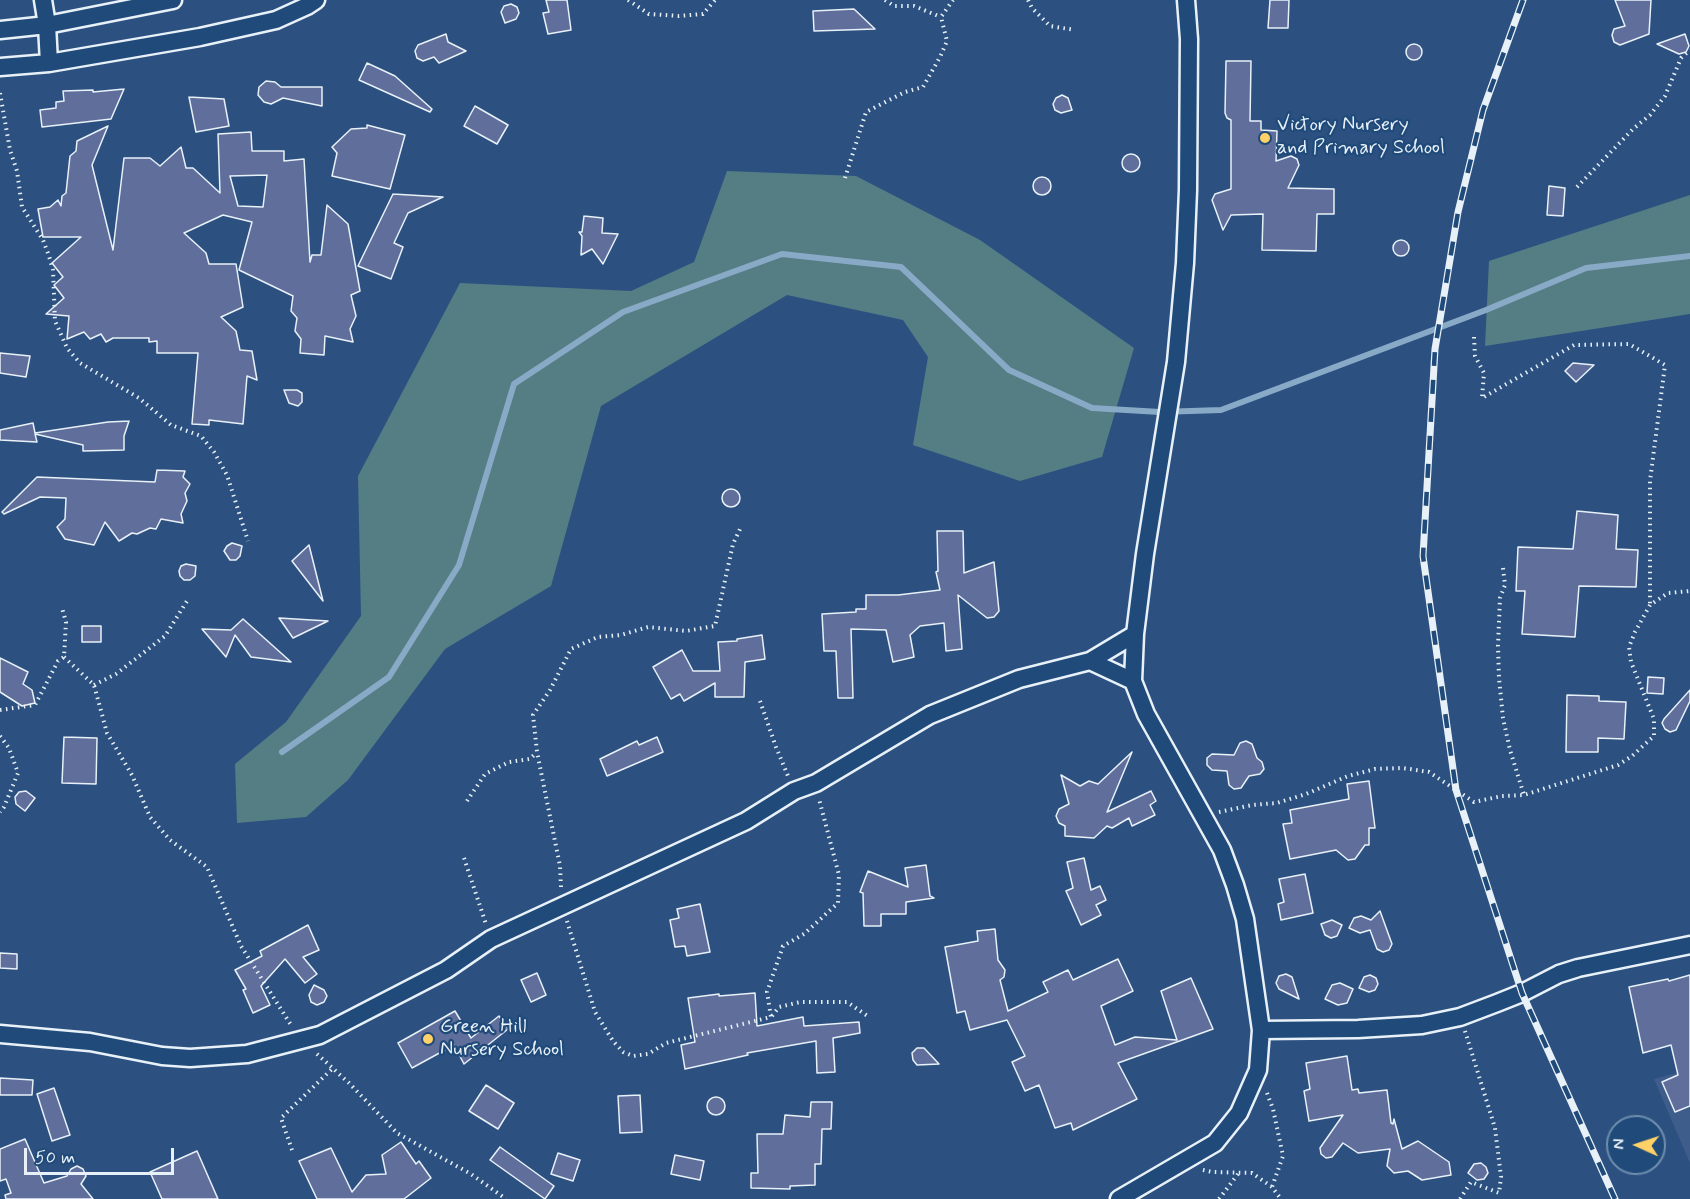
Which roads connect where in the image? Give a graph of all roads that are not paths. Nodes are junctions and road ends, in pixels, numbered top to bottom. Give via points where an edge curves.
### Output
1 (43, 0) edge
2 (173, 0) edge
3 (316, 0) edge
4 (1186, 0) edge
5 (47, 25) junction
6 (0, 30) edge
7 (49, 63) junction
8 (0, 67) edge
9 (1135, 634) junction
10 (1090, 660) junction
11 (1133, 681) junction
12 (1690, 945) edge
13 (1261, 1030) junction
14 (0, 1034) edge
15 (1119, 1199) edge

1 - 5 street
2 - 5 street
3 - 7 street via 276,20
4 - 9 street via 1189,39 1185,263 1176,362
5 - 6 street
5 - 7 street
7 - 8 street
9 - 10 street
9 - 11 street
10 - 11 street
10 - 14 street via 1019,680 930,715 746,821 491,939 446,970 320,1035 247,1054 190,1058 90,1042
11 - 13 street via 1146,714 1222,850 1236,885 1245,919
12 - 13 street via 1578,968 1460,1017 1411,1026
13 - 15 street via 1258,1070 1239,1113 1215,1143

